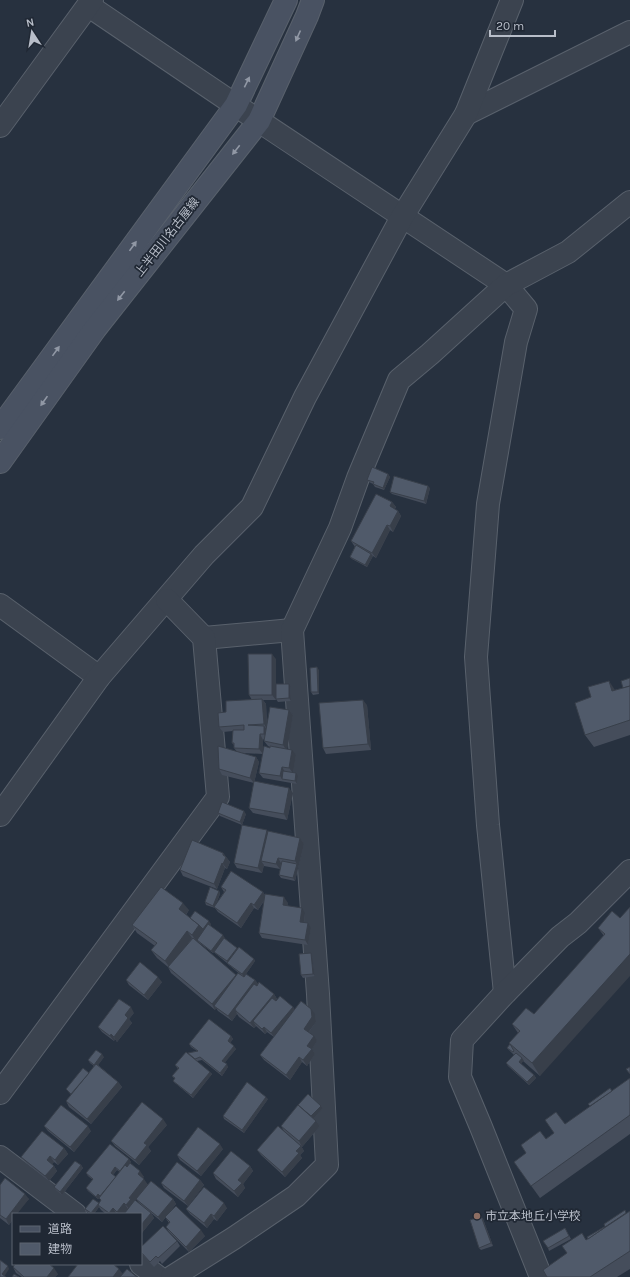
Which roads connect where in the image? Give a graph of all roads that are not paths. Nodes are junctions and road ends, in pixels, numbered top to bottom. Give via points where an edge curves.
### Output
1 (286, 0) edge
2 (312, 0) edge
3 (512, 0) edge
4 (90, 3) edge
5 (630, 32) edge
6 (236, 106) junction
7 (466, 114) junction
8 (259, 121) junction
9 (0, 126) edge
10 (630, 202) edge
11 (402, 217) junction
12 (506, 285) junction
13 (0, 428) edge
14 (0, 462) edge
15 (167, 600) junction
16 (0, 605) edge
17 (292, 630) junction
18 (204, 638) junction
19 (99, 677) junction
20 (0, 815) edge
21 (630, 871) edge
22 (505, 993) junction
23 (0, 1093) edge
24 (0, 1157) edge
25 (74, 1213) edge
26 (142, 1265) edge
27 (158, 1277) edge
28 (172, 1277) edge
29 (541, 1277) edge

6 -> 1 main road, 上半田川名古屋線
2 -> 8 main road, 上半田川名古屋線
3 - 7 street
4 - 6 street
4 - 9 street
5 - 7 street
6 - 8 street
13 -> 6 main road, 上半田川名古屋線
7 - 11 street
8 - 11 street
8 -> 14 main road, 上半田川名古屋線 via 95,329
10 - 12 street via 568,252
11 - 12 street
11 - 15 street via 305,397 252,507 204,555
12 - 17 street via 399,380 340,528
12 - 22 street via 526,309 516,342 488,504 476,657 488,825
15 - 18 street
15 - 19 street
16 - 19 street
17 - 18 street
17 - 28 street via 318,994 327,1165 296,1196
18 - 23 street via 218,798
19 - 20 street
21 - 22 street
22 - 29 street via 462,1040 460,1076
24 - 25 street
26 - 27 street

